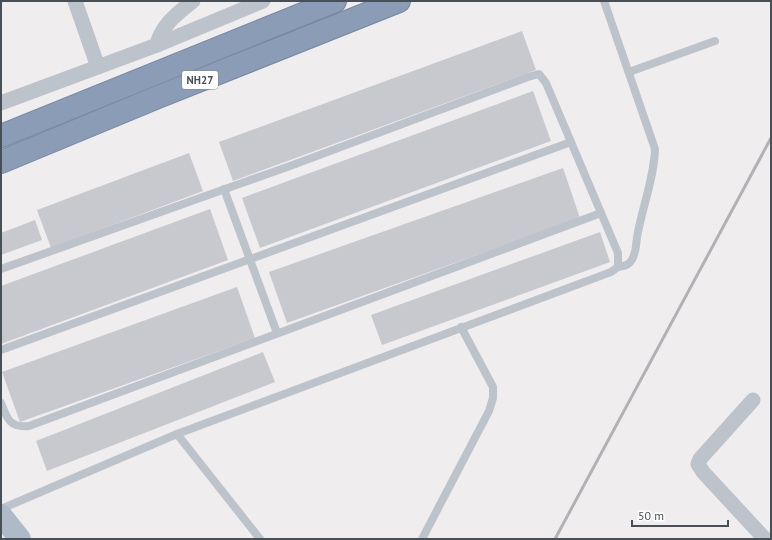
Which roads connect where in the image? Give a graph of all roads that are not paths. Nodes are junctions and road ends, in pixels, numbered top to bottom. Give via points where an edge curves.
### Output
1 (74, 1) edge
2 (194, 1) edge
3 (263, 1) edge
4 (335, 1) edge
5 (399, 1) edge
6 (604, 1) edge
7 (715, 41) dead end
8 (157, 45) junction
9 (98, 67) junction
10 (629, 72) junction
11 (1, 103) edge
12 (1, 136) edge
13 (571, 142) junction
14 (1, 162) edge
15 (224, 189) junction
16 (601, 213) junction
17 (250, 260) junction
18 (618, 267) junction
19 (1, 269) edge
20 (461, 327) junction
21 (277, 333) junction
22 (1, 350) edge
23 (753, 400) dead end
24 (1, 403) edge
25 (177, 434) junction
26 (1, 509) edge
27 (1, 515) edge
28 (756, 536) edge
29 (20, 539) edge
30 (260, 539) edge
31 (422, 539) edge

1 - 9 street
2 - 8 street via 178,13 159,34
3 - 8 street
4 - 12 highway, NH27
5 - 14 highway, NH27 via 158,96
6 - 10 lane
7 - 10 lane
8 - 9 street
9 - 11 street
10 - 18 lane via 653,141 655,159 641,214 635,254 626,266
13 - 15 lane via 546,83 539,74
13 - 16 lane
13 - 17 lane
15 - 17 lane
15 - 19 lane
16 - 18 lane via 618,252
16 - 21 lane
17 - 21 lane
17 - 22 lane
18 - 20 lane via 611,272
20 - 25 lane
20 - 31 lane via 493,388 493,398 489,411
21 - 24 lane via 29,426 19,427 11,423
23 - 28 street via 698,464
25 - 26 lane
25 - 30 lane
27 - 29 main road

